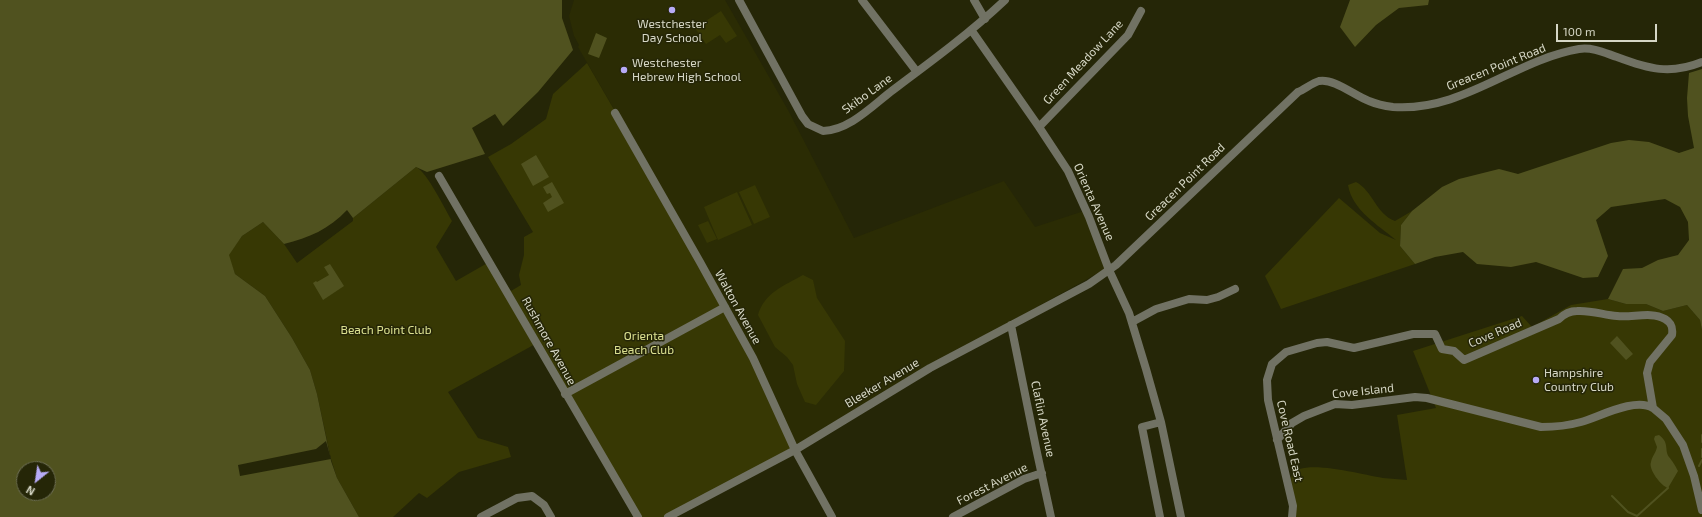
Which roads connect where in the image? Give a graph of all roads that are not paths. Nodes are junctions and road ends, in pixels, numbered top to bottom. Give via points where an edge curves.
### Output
1 (739, 0) edge
2 (862, 0) edge
3 (974, 0) edge
4 (1005, 0) edge
5 (1141, 11) dead end
6 (985, 19) junction
7 (972, 31) junction
8 (1702, 62) edge
9 (917, 72) junction
10 (615, 113) dead end
11 (1040, 127) junction
12 (439, 176) dead end
13 (1109, 270) junction
14 (1235, 289) dead end
15 (725, 307) junction
16 (1132, 322) junction
17 (1011, 325) junction
18 (1268, 371) joint
19 (565, 394) junction
20 (1653, 408) junction
21 (1161, 422) junction
22 (1277, 440) junction
23 (795, 450) junction
24 (1042, 473) junction
25 (1702, 510) edge
26 (481, 517) edge
27 (551, 517) edge
28 (638, 517) edge
29 (668, 517) edge
30 (832, 517) edge
31 (953, 517) edge
32 (1051, 517) edge
33 (1160, 517) edge
34 (1180, 517) edge
35 (1292, 517) edge

1 - 9 street, Skibo Lane via 802,116 808,124 823,131 846,124
2 - 9 street
3 - 6 street
4 - 6 street
5 - 11 street, Green Meadow Lane via 1128,35
6 - 7 street
7 - 9 street, Skibo Lane
7 - 11 street, Orienta Avenue
8 - 13 street, Greacen Point Road via 1670,71 1599,50 1580,49 1547,58 1457,98 1416,107 1392,107 1368,101 1331,82 1321,80 1298,92
10 - 15 street, Walton Avenue
11 - 13 street, Orienta Avenue via 1068,171 1089,216
12 - 19 street, Rushmore Avenue
13 - 16 street, Orienta Avenue
13 - 17 street, Bleeker Avenue via 1089,284
14 - 16 street via 1207,300 1189,299 1156,309
15 - 19 street
15 - 23 street, Walton Avenue via 753,358
16 - 21 street, Orienta Avenue
17 - 23 street, Bleeker Avenue via 930,368
17 - 24 street, Claflin Avenue
18 - 20 street, Cove Road via 1286,352 1327,342 1354,348 1413,334 1435,334 1442,348 1454,351 1464,360 1578,310 1618,316 1653,315 1665,319 1673,329 1670,339 1647,368
18 - 22 street, Cove Road East via 1268,400
19 - 28 street, Rushmore Avenue
20 - 22 street, Cove Island via 1645,405 1626,407 1574,424 1540,427 1445,401 1416,397 1352,405 1336,404 1292,423
20 - 25 street via 1666,419 1683,445
21 - 33 street via 1142,427
21 - 34 street, Orienta Avenue
22 - 35 street, Cove Road East via 1293,506
23 - 29 street, Bleeker Avenue
23 - 30 street, Walton Avenue
24 - 31 street, Forest Avenue via 1024,478
24 - 32 street, Claflin Avenue
26 - 27 street via 517,498 532,496 544,505

